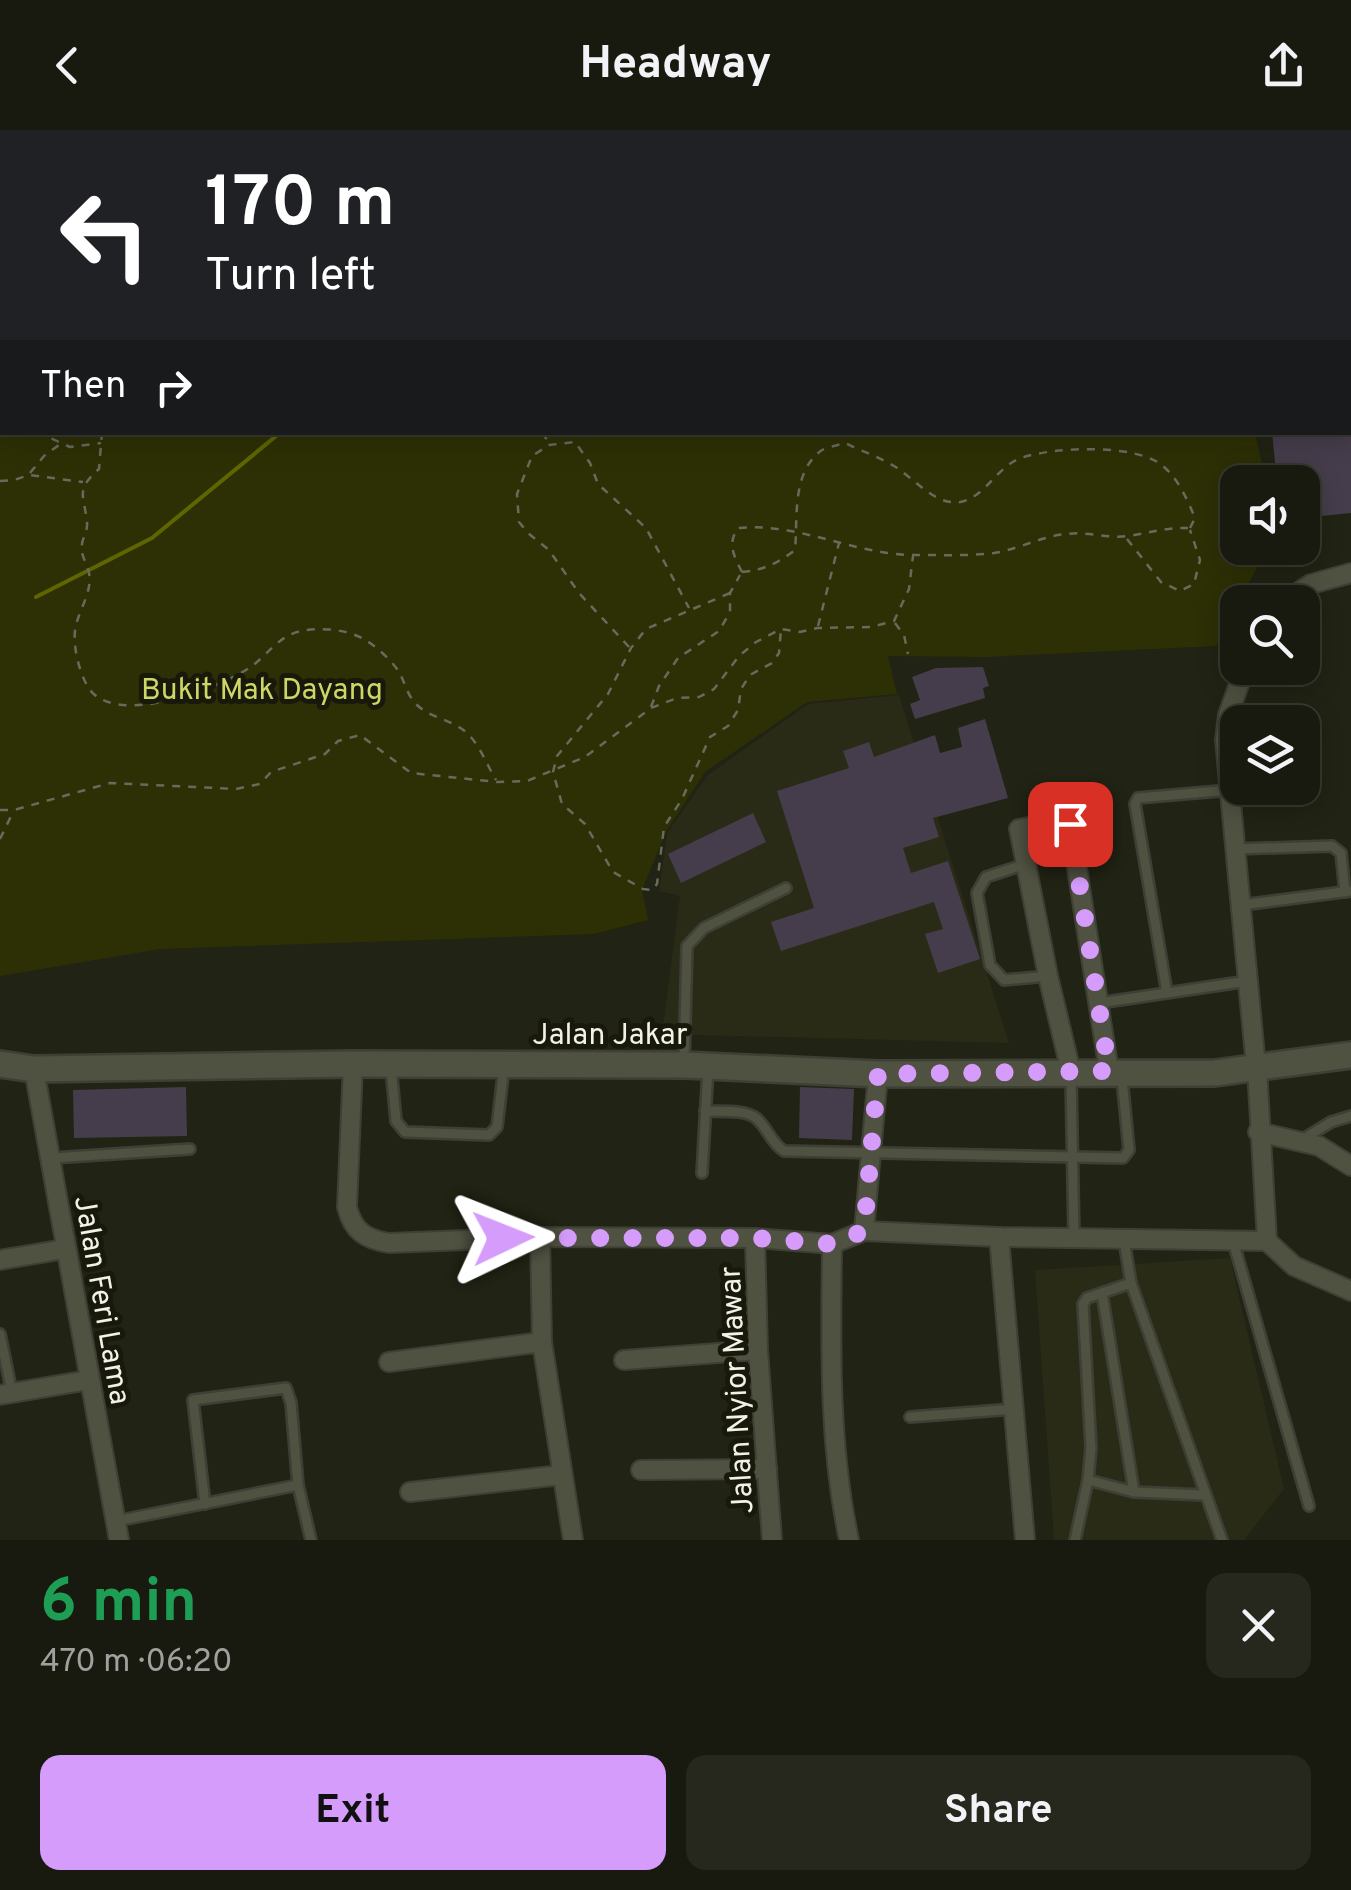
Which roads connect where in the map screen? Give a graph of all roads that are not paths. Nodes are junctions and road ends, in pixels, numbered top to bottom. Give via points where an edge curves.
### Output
1 (1351, 574) edge
2 (1310, 585) edge
3 (1220, 791) edge
4 (1231, 805) edge
5 (1234, 848) junction
6 (1026, 864) junction
7 (786, 888) dead end
8 (1348, 891) edge
9 (1242, 905) junction
10 (1048, 976) junction
11 (1248, 981) junction
12 (1166, 993) junction
13 (1099, 1004) junction
14 (1351, 1042) edge
15 (1351, 1055) edge
16 (1256, 1062) junction
17 (0, 1064) edge
18 (353, 1064) junction
19 (391, 1065) junction
20 (504, 1066) junction
21 (696, 1066) junction
22 (34, 1069) junction
23 (1115, 1071) junction
24 (1071, 1072) junction
25 (878, 1074) junction
26 (0, 1079) edge
27 (705, 1111) junction
28 (1351, 1116) edge
29 (1258, 1132) junction
30 (1299, 1141) junction
31 (190, 1149) dead end
32 (871, 1154) junction
33 (1073, 1156) junction
34 (49, 1158) junction
35 (1351, 1166) edge
36 (702, 1173) dead end
37 (864, 1231) junction
38 (540, 1236) junction
39 (999, 1237) junction
40 (755, 1238) junction
41 (1074, 1239) junction
42 (1124, 1240) junction
43 (1267, 1241) junction
44 (1232, 1242) junction
45 (832, 1244) junction
46 (66, 1248) junction
47 (0, 1260) edge
48 (1131, 1283) junction
49 (1351, 1291) edge
50 (1102, 1293) junction
51 (0, 1334) edge
52 (542, 1342) junction
53 (758, 1350) junction
54 (624, 1360) dead end
55 (388, 1362) dead end
56 (90, 1380) junction
57 (6, 1394) edge
58 (1014, 1409) junction
59 (910, 1417) dead end
60 (767, 1469) junction
61 (641, 1470) dead end
62 (561, 1475) junction
63 (1088, 1480) junction
64 (298, 1485) junction
65 (410, 1492) dead end
66 (1134, 1492) junction
67 (1204, 1495) junction
68 (205, 1504) junction
69 (1309, 1506) dead end
70 (118, 1530) edge
71 (311, 1540) edge
72 (574, 1540) edge
73 (772, 1540) edge
74 (848, 1540) edge
75 (1025, 1540) edge
76 (1075, 1540) edge
77 (1222, 1540) edge

1 - 2 street
3 - 12 lane via 1138,798 1135,804
4 - 5 street
5 - 8 lane via 1332,846
5 - 9 street
6 - 10 street
6 - 10 lane via 986,877 976,893 990,965 1004,980
6 - 13 street via 1019,829 1070,824
7 - 21 lane via 704,928 687,946
8 - 9 lane
9 - 11 street
10 - 24 street
11 - 12 lane
11 - 16 street
12 - 13 lane
13 - 23 street
14 - 16 main road, Jalan Jakar
15 - 16 main road, Jalan Jakar
16 - 23 main road, Jalan Jakar via 1215,1072
16 - 29 street
17 - 22 main road, Jalan Jakar
18 - 19 main road, Jalan Jakar
18 - 22 main road, Jalan Jakar
18 - 38 street via 351,1225 390,1244
19 - 20 main road, Jalan Jakar
19 - 20 lane via 399,1128 488,1134 497,1127
20 - 21 main road, Jalan Jakar
21 - 25 main road, Jalan Jakar
21 - 27 lane
22 - 26 main road, Jalan Jakar
22 - 34 street, Jalan Feri Lama
23 - 24 main road, Jalan Jakar
23 - 33 lane via 1129,1150 1123,1158
24 - 25 main road, Jalan Jakar
24 - 33 lane
25 - 32 street
27 - 32 lane via 756,1118 784,1151
27 - 36 lane
28 - 30 lane
29 - 30 street
29 - 43 street
30 - 35 street
31 - 34 lane
32 - 33 lane
32 - 37 street
33 - 41 lane
34 - 46 street, Jalan Feri Lama
37 - 39 street
37 - 45 street
38 - 40 street
38 - 52 street
39 - 41 street
39 - 58 street
40 - 45 street
40 - 53 street, Jalan Nyior Mawar
41 - 42 street
42 - 44 street
42 - 48 lane
43 - 44 street
43 - 49 street via 1294,1266
44 - 69 lane
45 - 74 street via 832,1406
46 - 47 street
46 - 56 street, Jalan Feri Lama
48 - 50 lane
48 - 67 lane
50 - 63 lane via 1088,1298 1082,1310
50 - 66 lane
51 - 57 lane
52 - 55 street
52 - 62 street
53 - 54 street
53 - 60 street, Jalan Nyior Mawar
56 - 57 street
56 - 70 street, Jalan Feri Lama
58 - 59 lane
58 - 75 street
60 - 61 street
60 - 73 street, Jalan Nyior Mawar
62 - 65 street
62 - 72 street
63 - 66 lane
63 - 76 lane
64 - 68 lane
64 - 68 lane via 286,1388 194,1398
64 - 71 lane
66 - 67 lane
67 - 77 lane
68 - 70 lane

